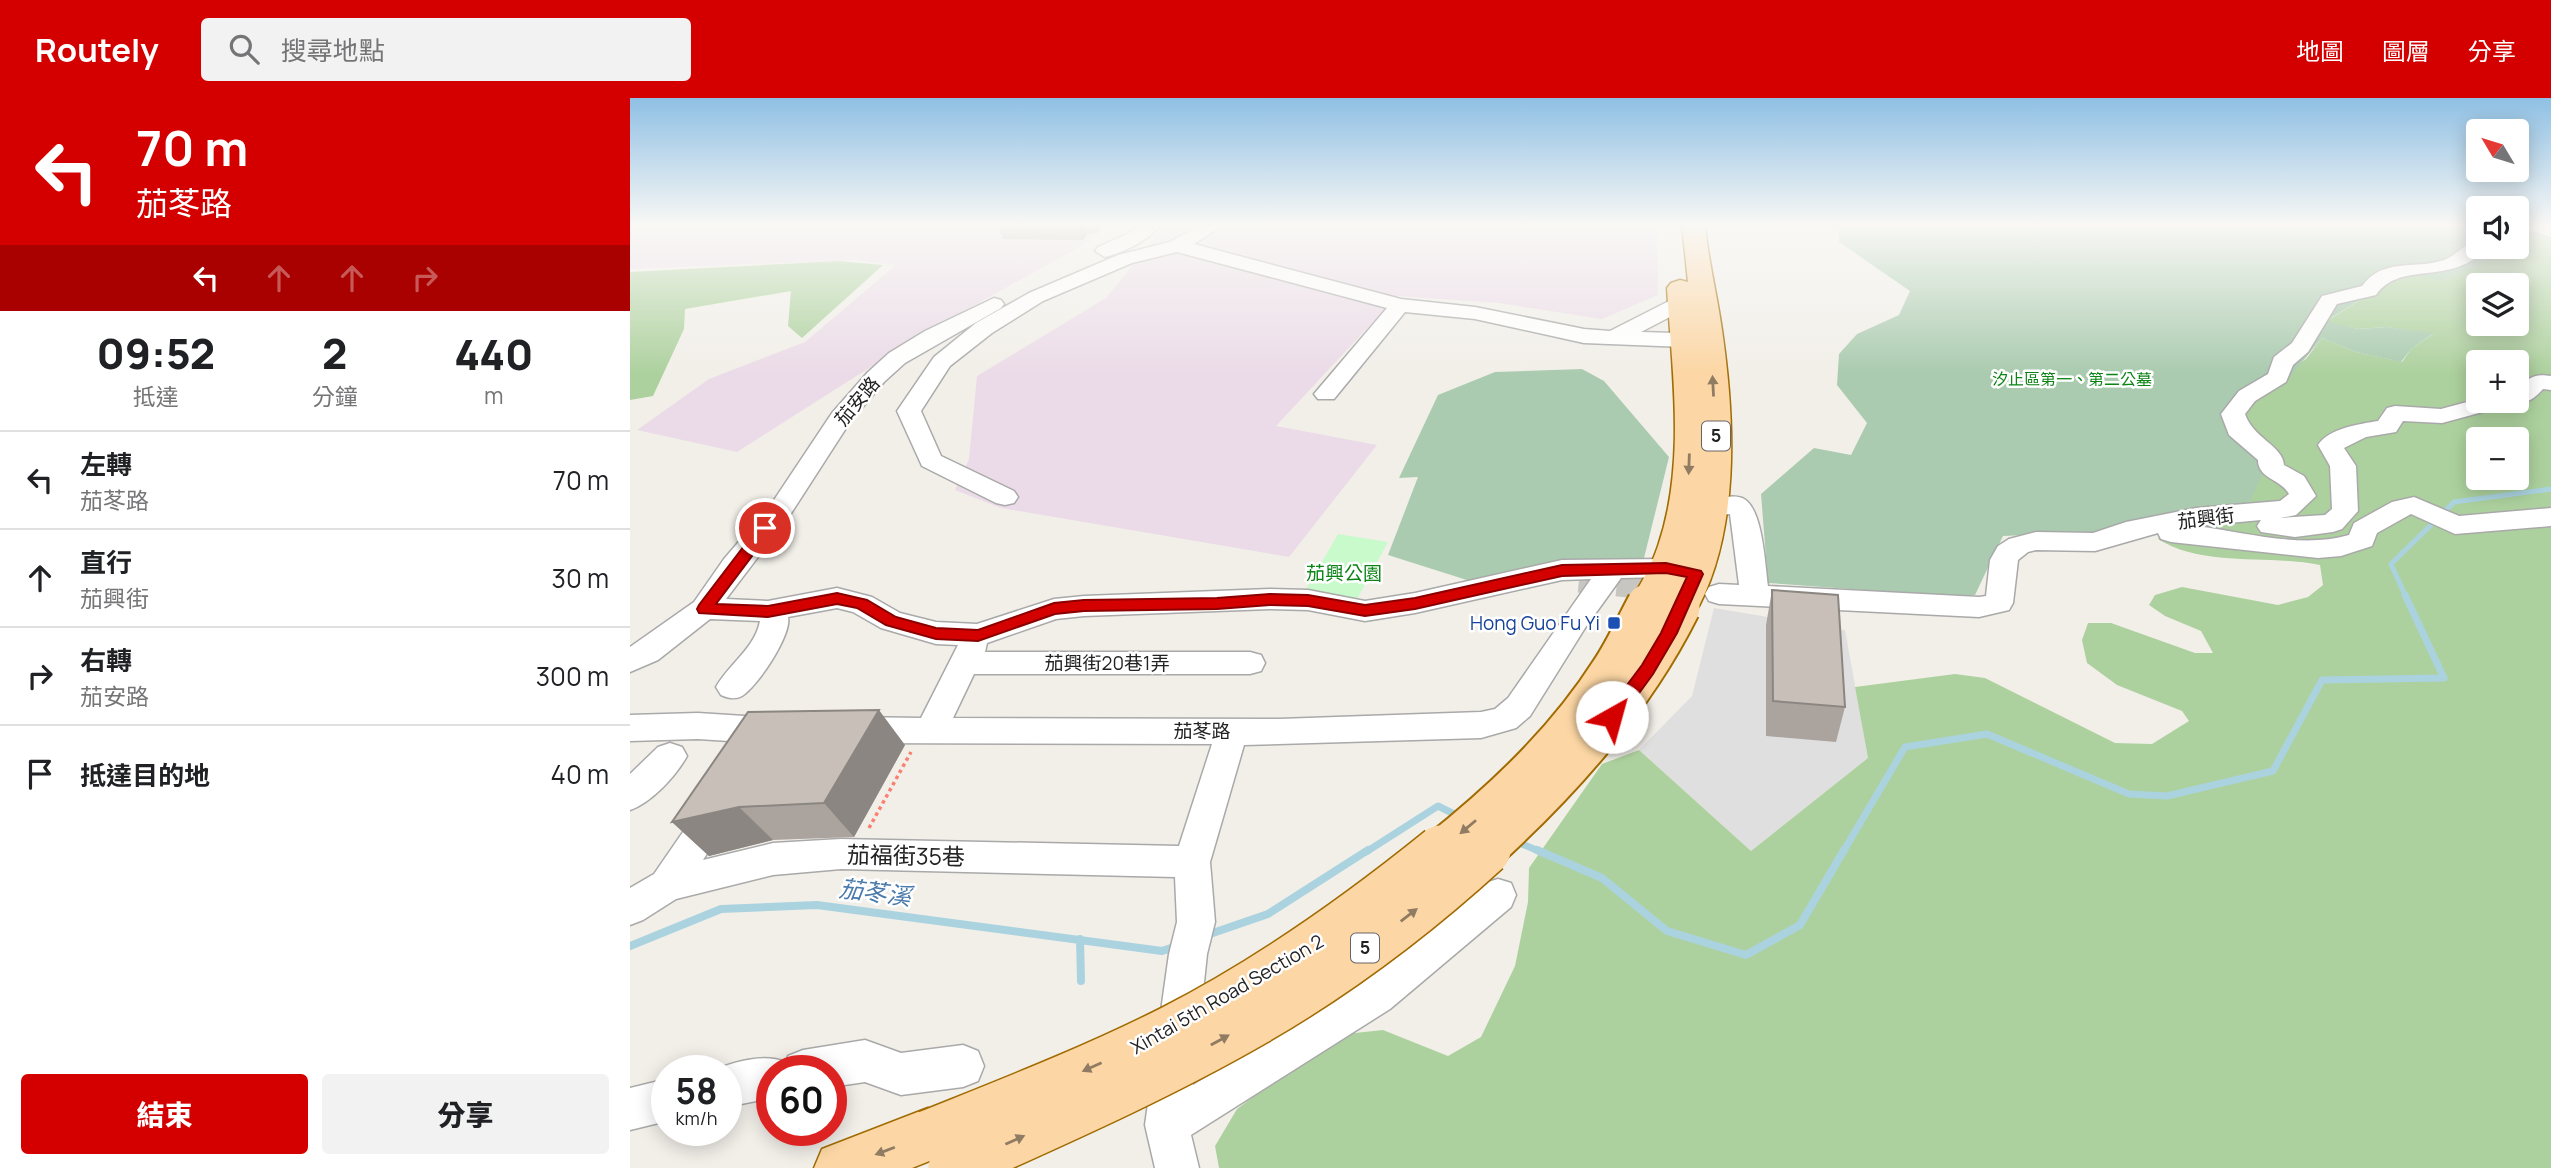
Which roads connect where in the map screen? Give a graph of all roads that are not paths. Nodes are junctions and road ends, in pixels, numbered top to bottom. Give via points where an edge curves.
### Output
1 (1048, 274) edge
2 (1090, 274) edge
3 (1283, 274) edge
4 (1688, 274) edge
5 (1693, 274) edge
6 (2393, 274) edge
7 (1693, 299) junction
8 (1400, 305) junction
9 (1618, 335) junction
10 (1697, 339) junction
11 (2551, 383) edge
12 (2529, 391) edge
13 (1326, 394) dead end
14 (2466, 409) edge
15 (1005, 497) dead end
16 (1713, 508) junction
17 (2551, 517) edge
18 (2183, 520) junction
19 (2126, 531) junction
20 (1614, 568) junction
21 (1579, 580) tunnel mouth
22 (1486, 586) junction
23 (1682, 589) junction
24 (1755, 595) junction
25 (704, 609) junction
26 (768, 611) junction
27 (971, 649) junction
28 (630, 661) edge
29 (1250, 663) dead end
30 (732, 687) dead end
31 (630, 728) edge
32 (927, 729) junction
33 (1232, 731) junction
34 (670, 756) dead end
35 (754, 764) junction
36 (630, 796) edge
37 (1192, 862) junction
38 (672, 877) junction
39 (1498, 895) dead end
40 (630, 908) edge
41 (847, 1064) edge
42 (962, 1066) dead end
43 (651, 1104) edge
44 (630, 1109) edge
45 (1167, 1125) junction
46 (841, 1168) edge
47 (953, 1168) edge
48 (1177, 1168) edge

1 - 25 street, 茄安路 via 897,358 840,418 781,509
2 - 15 street via 1036,297 984,328 942,362 909,411 931,460
3 - 8 street
4 - 7 main road, Xintai 5th Road Section 2 / 5
5 - 7 main road, Xintai 5th Road Section 2 / 5
6 - 18 street, 茄興街 via 2369,291 2329,300 2308,336 2282,362 2277,377 2252,391 2233,414 2238,430 2271,458 2271,468 2295,482 2303,496 2287,509
7 - 9 street
7 - 10 main road, Xintai 5th Road Section 2 / 5
8 - 9 street via 1475,313 1584,336
8 - 13 street
9 - 10 street
16 -> 10 main road, Xintai 5th Road Section 2 / 5 via 1718,462
10 -> 23 main road, Xintai 5th Road Section 2 / 5 via 1687,492 1676,542
11 - 12 street via 2538,381
14 - 18 street via 2442,416 2395,413 2387,427 2360,431 2330,445 2344,477 2345,511 2333,523 2295,528
16 - 23 main road, Xintai 5th Road Section 2 / 5
16 - 24 street via 1736,505 1743,512
17 - 19 street via 2455,525 2414,505 2364,529 2362,540 2344,548 2269,546 2195,533
18 - 19 street, 茄興街
19 - 24 street, 茄興街 via 2095,542 2019,545 2004,560 1999,603 1979,607
20 - 22 street via 1562,570
20 - 23 street
20 - 33 street, 茄苳路 via 1519,707 1505,719 1481,725
21 - 22 street
22 - 27 street via 1365,611 1308,600 1270,599 1054,609
23 - 24 street, 茄興街
23 -> 46 main road, Xintai 5th Road Section 2 / 5, bridge via 1533,766 1474,823 1326,937 1135,1048
47 -> 23 main road, Xintai 5th Road Section 2 / 5, bridge via 1200,1051 1329,975 1386,933 1493,845 1626,700 1647,670
25 - 26 street
25 - 28 street, 茄安路
26 - 27 street via 837,598
26 - 30 street via 775,620 772,635
27 - 29 street, 茄興街20巷1弄
27 - 32 street
31 - 35 street, 茄苳路 via 698,726
32 - 33 street, 茄苳路
32 - 35 street, 茄苳路 via 818,731
33 - 37 street
34 - 36 street
35 - 38 street via 708,844
37 - 38 street, 茄福街35巷 via 855,855 773,859
37 - 45 street via 1192,938
38 - 40 street, 茄福街35巷
39 - 45 street via 1376,996
41 - 42 street via 865,1061 901,1074
43 - 44 street
45 - 48 street

